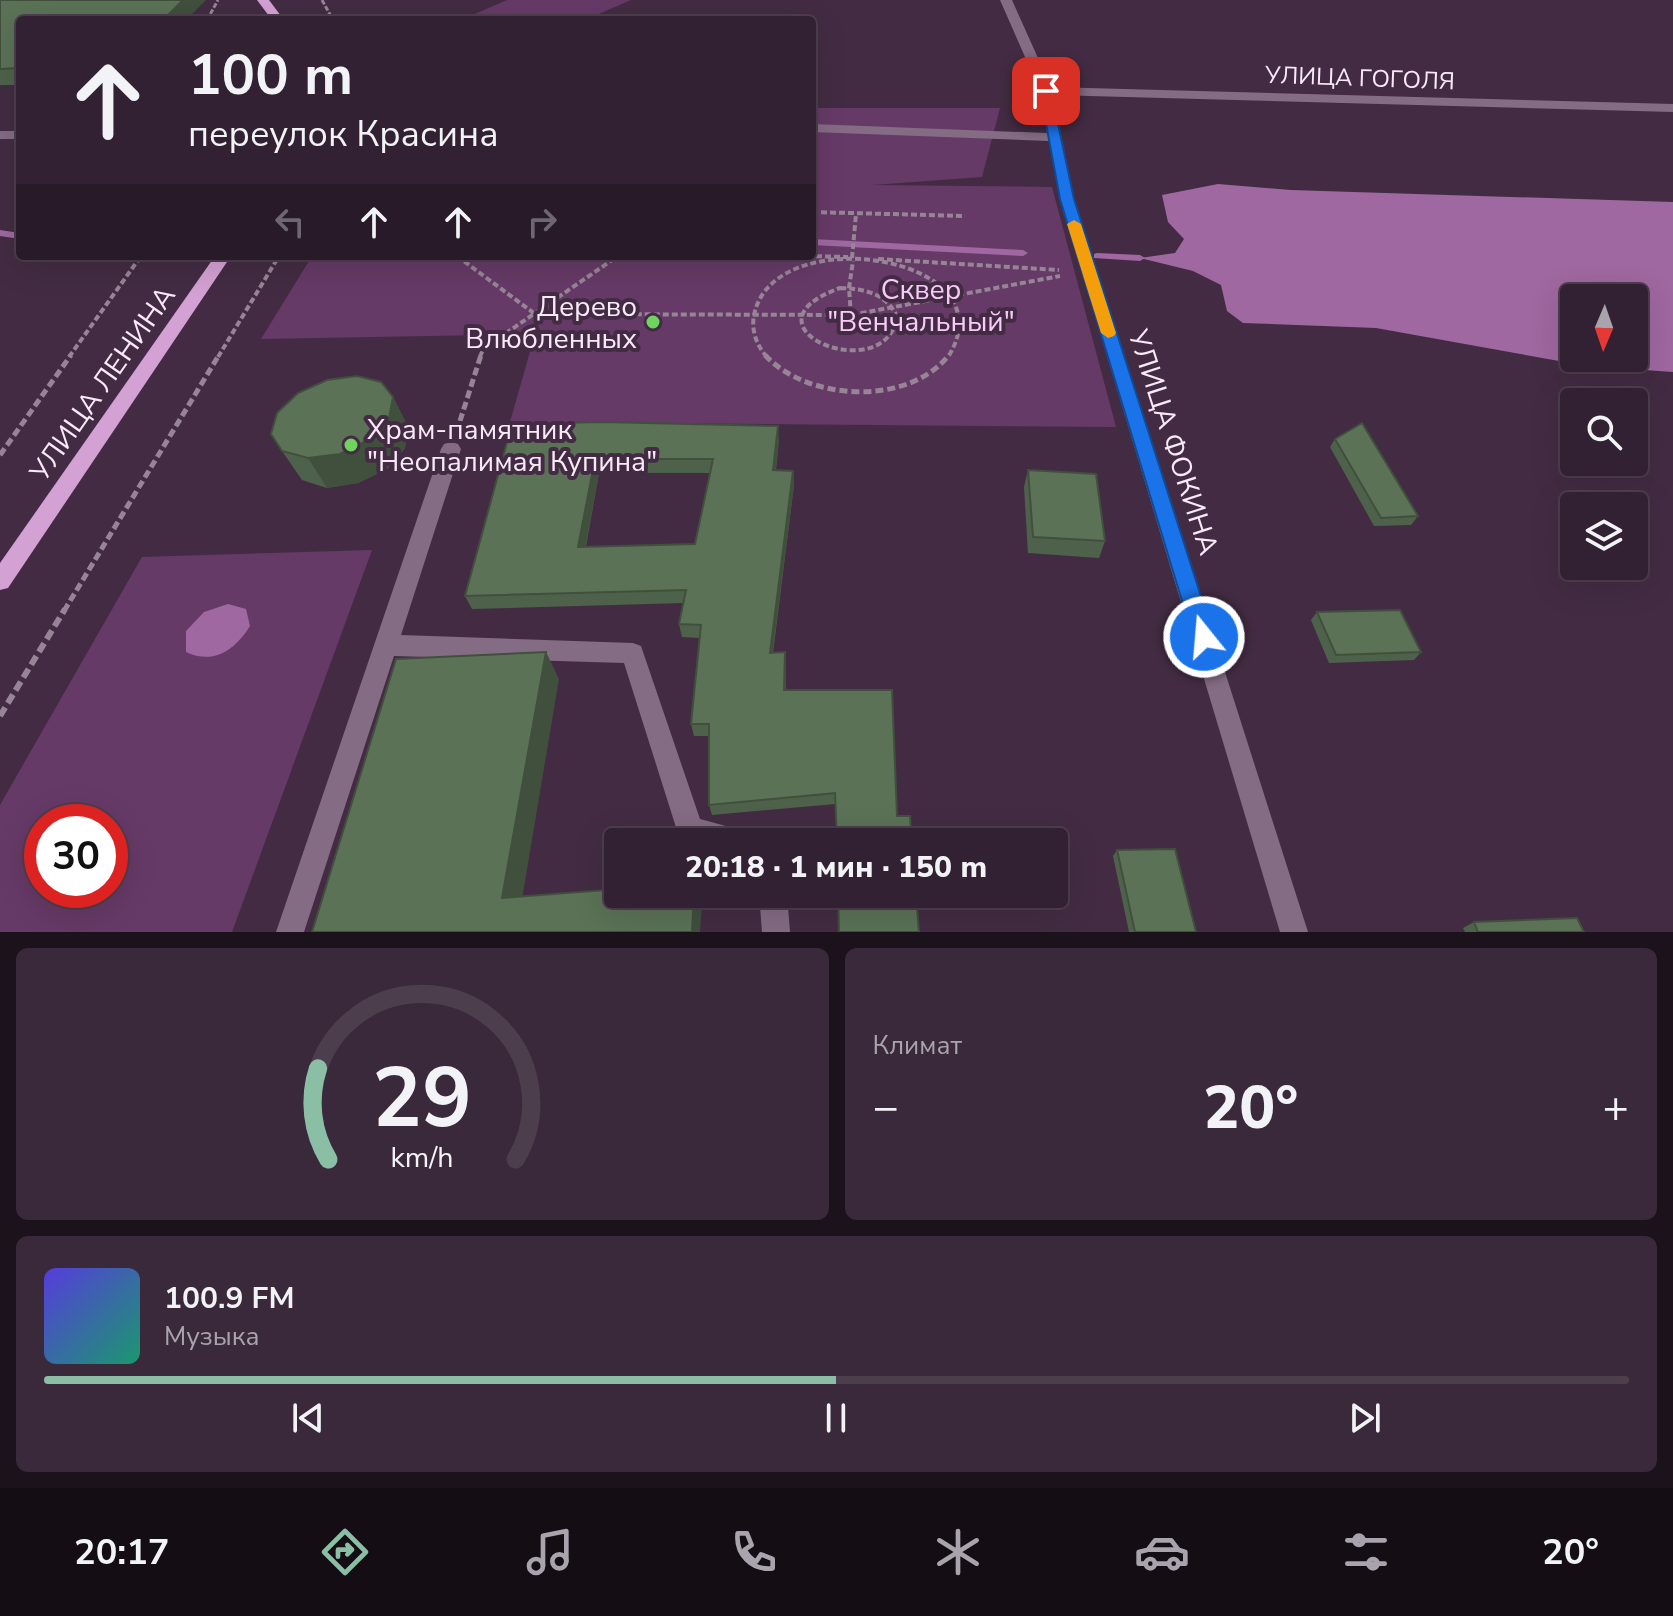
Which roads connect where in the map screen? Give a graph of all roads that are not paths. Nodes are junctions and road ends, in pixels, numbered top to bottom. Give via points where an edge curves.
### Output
1 (1006, 0) edge
2 (1046, 91) junction
3 (1673, 108) edge
4 (816, 128) edge
5 (1055, 137) junction
6 (220, 260) edge
7 (451, 449) road end
8 (0, 581) edge
9 (386, 645) junction
10 (689, 828) edge
11 (774, 908) edge
12 (290, 932) edge
13 (776, 932) edge
14 (1294, 932) edge

1 - 2 street, УЛИЦА ФОКИНА
2 - 3 street, УЛИЦА ГОГОЛЯ
2 - 5 street, УЛИЦА ФОКИНА
4 - 5 street
5 - 14 street, УЛИЦА ФОКИНА via 1088,272
6 - 8 main road, УЛИЦА ЛЕНИНА
7 - 9 street
9 - 10 street via 633,653
9 - 12 street
11 - 13 street

